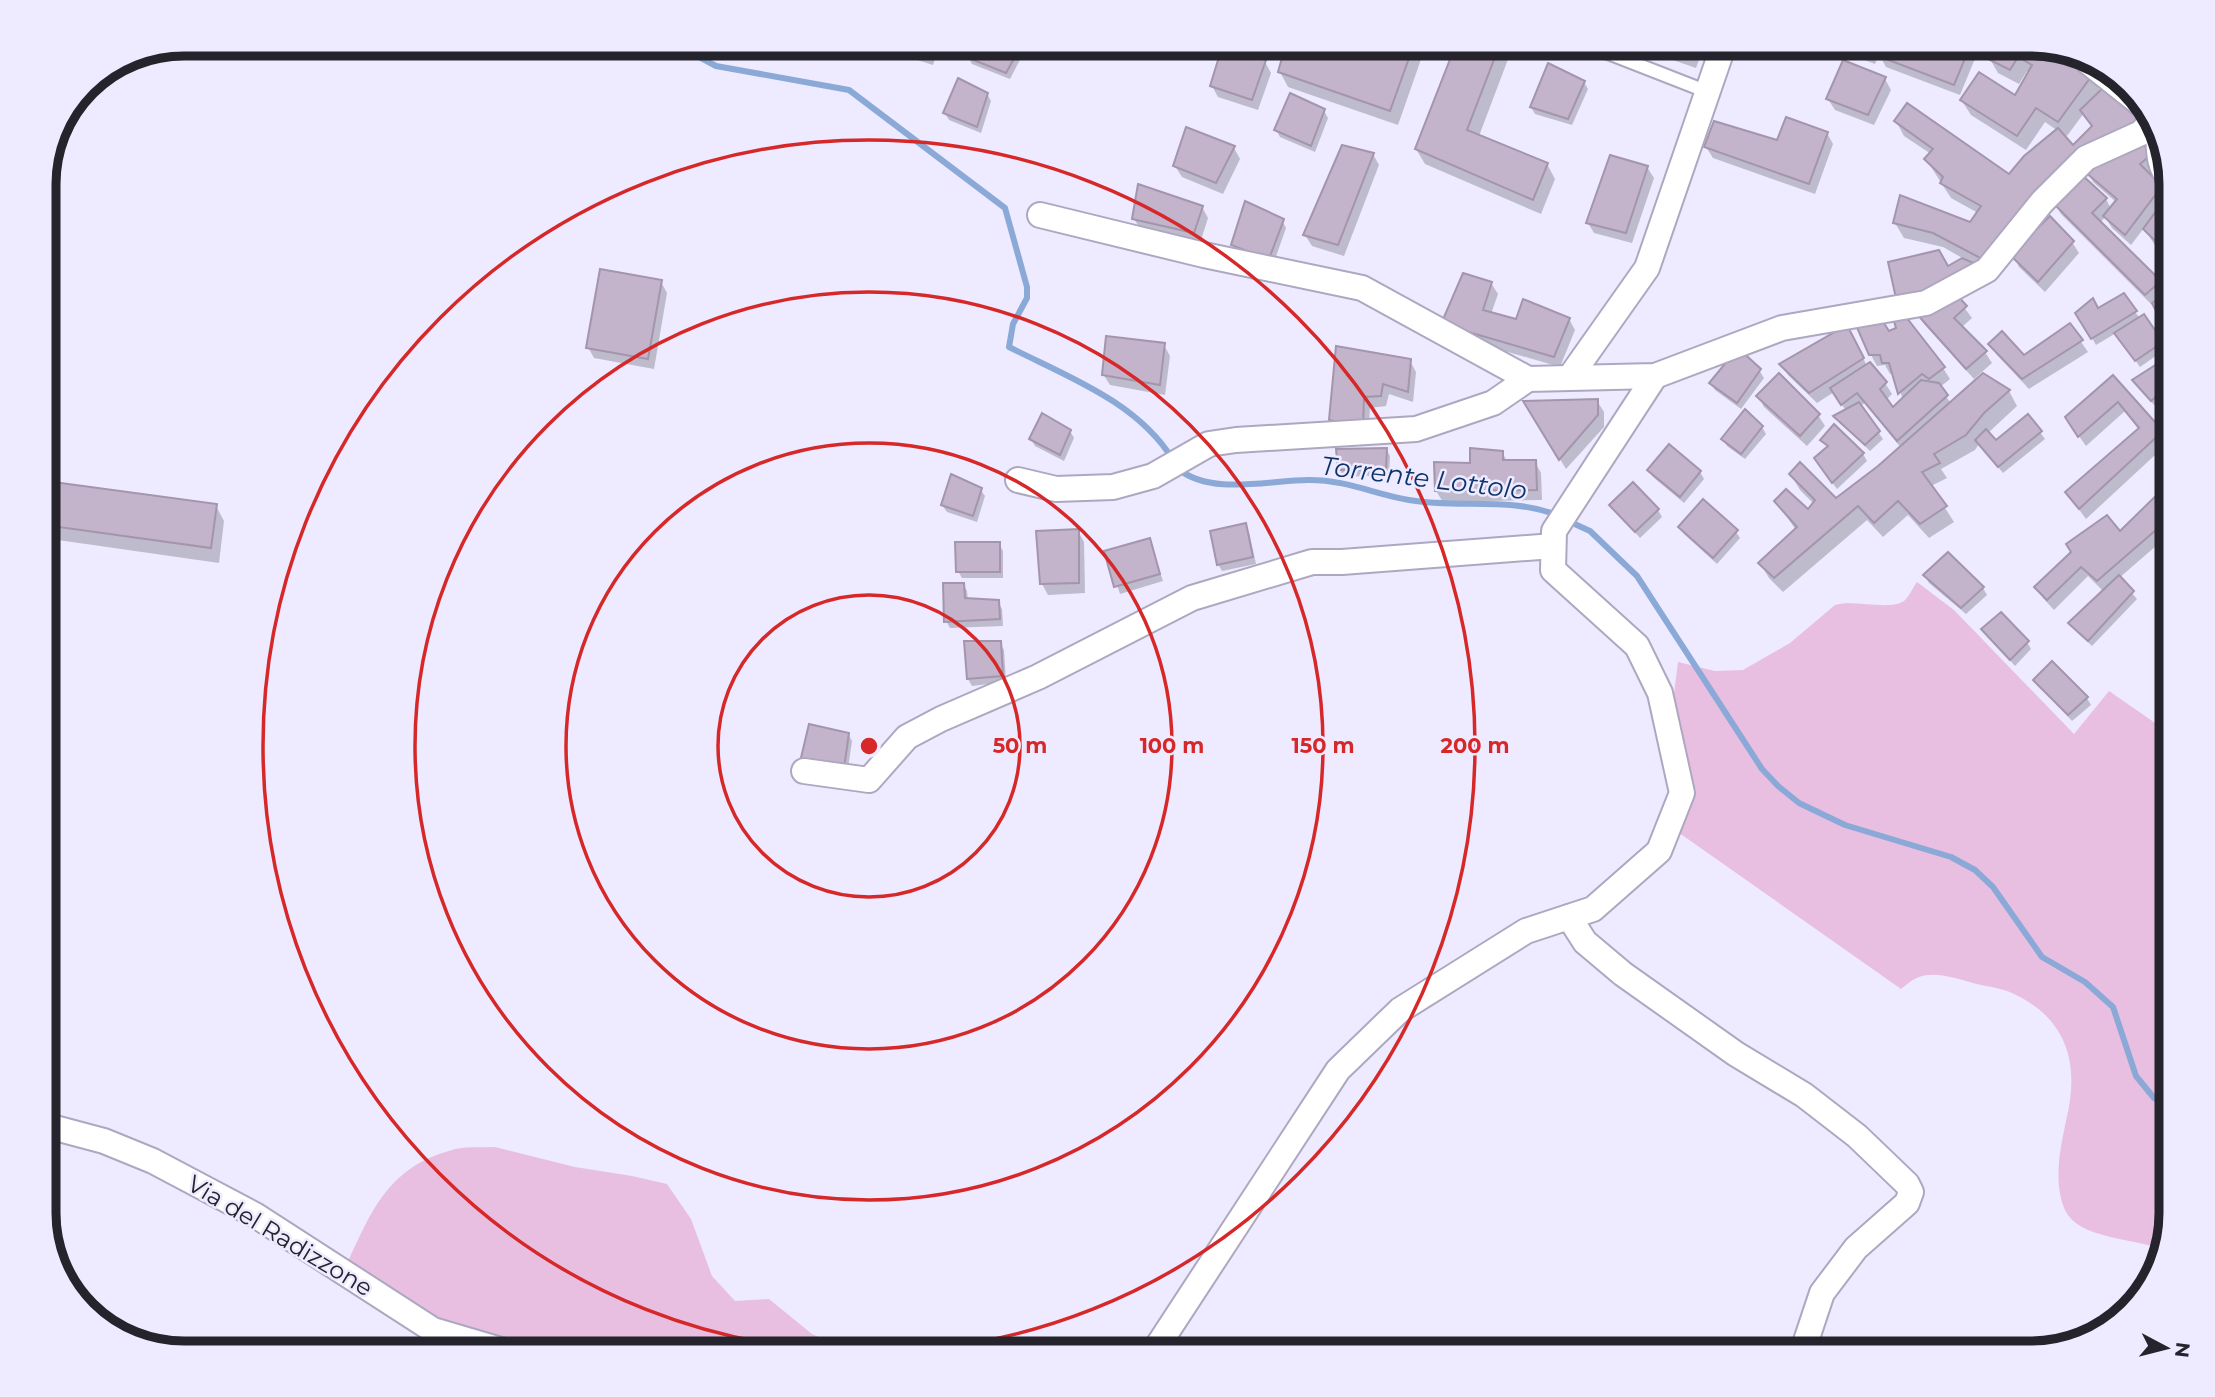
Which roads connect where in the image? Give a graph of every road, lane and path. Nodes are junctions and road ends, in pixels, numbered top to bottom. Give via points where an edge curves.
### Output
1 (1616, 56) edge
2 (1720, 56) edge
3 (1708, 92) junction
4 (2146, 128) edge
5 (1040, 215) dead end
6 (1655, 376) junction
7 (1570, 377) junction
8 (1528, 379) junction
9 (1018, 480) dead end
10 (1554, 539) junction
11 (804, 771) dead end
12 (1569, 917) junction
13 (56, 1128) edge
14 (429, 1341) edge
15 (1161, 1341) edge
16 (1806, 1341) edge

1 - 3 lane
2 - 3 street
3 - 7 street via 1647,268
4 - 6 street via 2086,159 2042,202 1987,270 1926,303 1782,328
5 - 8 street via 1362,288
6 - 7 street
6 - 10 street
7 - 8 street
8 - 9 street via 1493,402 1416,429 1209,444 1153,476 1113,487 1056,489
10 - 11 street via 1498,548 1312,562 1192,598 907,737 869,780
10 - 12 street via 1553,570 1637,646 1660,693 1682,793 1659,851 1594,909
12 - 15 street via 1526,931 1400,1010 1338,1070
12 - 16 street via 1585,942 1623,974 1736,1054 1804,1095 1857,1136 1907,1184 1911,1192 1907,1203 1856,1248 1822,1293
13 - 14 street, Via del Radizzone via 153,1161 254,1215

